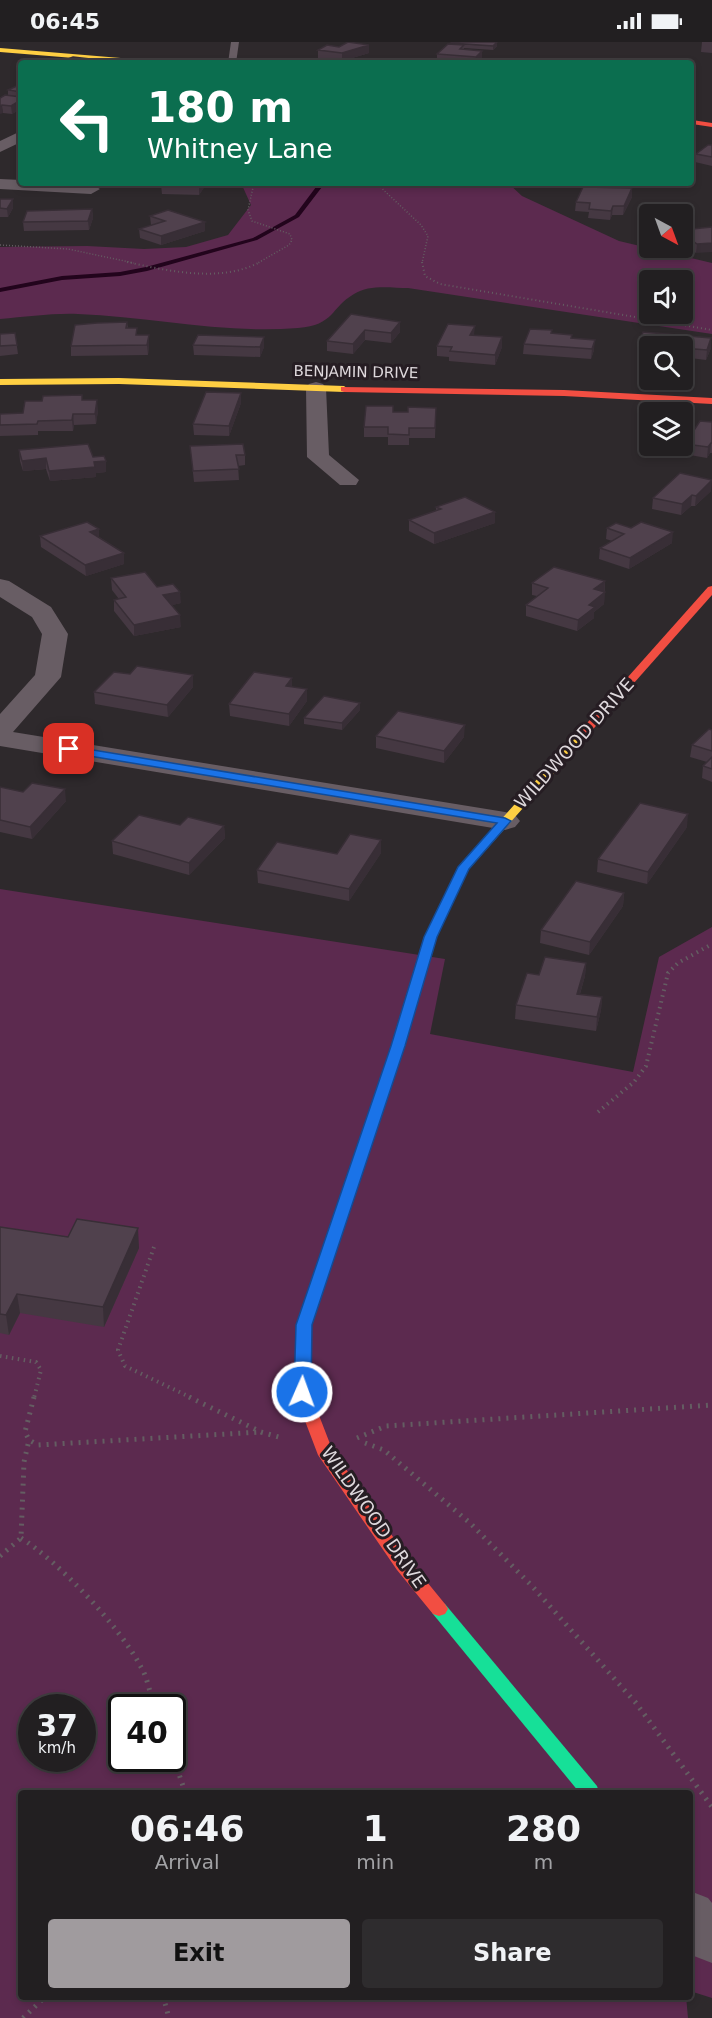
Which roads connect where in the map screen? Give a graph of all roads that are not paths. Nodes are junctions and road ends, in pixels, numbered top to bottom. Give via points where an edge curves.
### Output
1 (236, 42) edge
2 (0, 50) edge
3 (122, 60) edge
4 (232, 60) edge
5 (694, 122) edge
6 (712, 125) edge
7 (18, 138) edge
8 (0, 147) edge
9 (0, 184) edge
10 (18, 185) edge
11 (37, 186) edge
12 (92, 189) dead end
13 (0, 382) edge
14 (316, 388) junction
15 (712, 401) edge
16 (348, 480) dead end
17 (0, 586) edge
18 (712, 589) edge
19 (0, 730) edge
20 (0, 738) edge
21 (505, 821) junction
22 (588, 1790) edge
23 (693, 1918) edge
24 (712, 1940) edge

1 - 4 lane
2 - 3 street
5 - 6 street
7 - 8 street
9 - 10 street
11 - 12 street
13 - 14 street, BENJAMIN DRIVE
14 - 15 street, BENJAMIN DRIVE via 599,392
14 - 16 street via 318,457
17 - 19 street via 42,612 55,634 48,677
18 - 21 street, WILDWOOD DRIVE
20 - 21 street
21 - 22 street, WILDWOOD DRIVE via 464,867 430,937 398,1046 304,1325 302,1392 324,1451 403,1565
23 - 24 street

